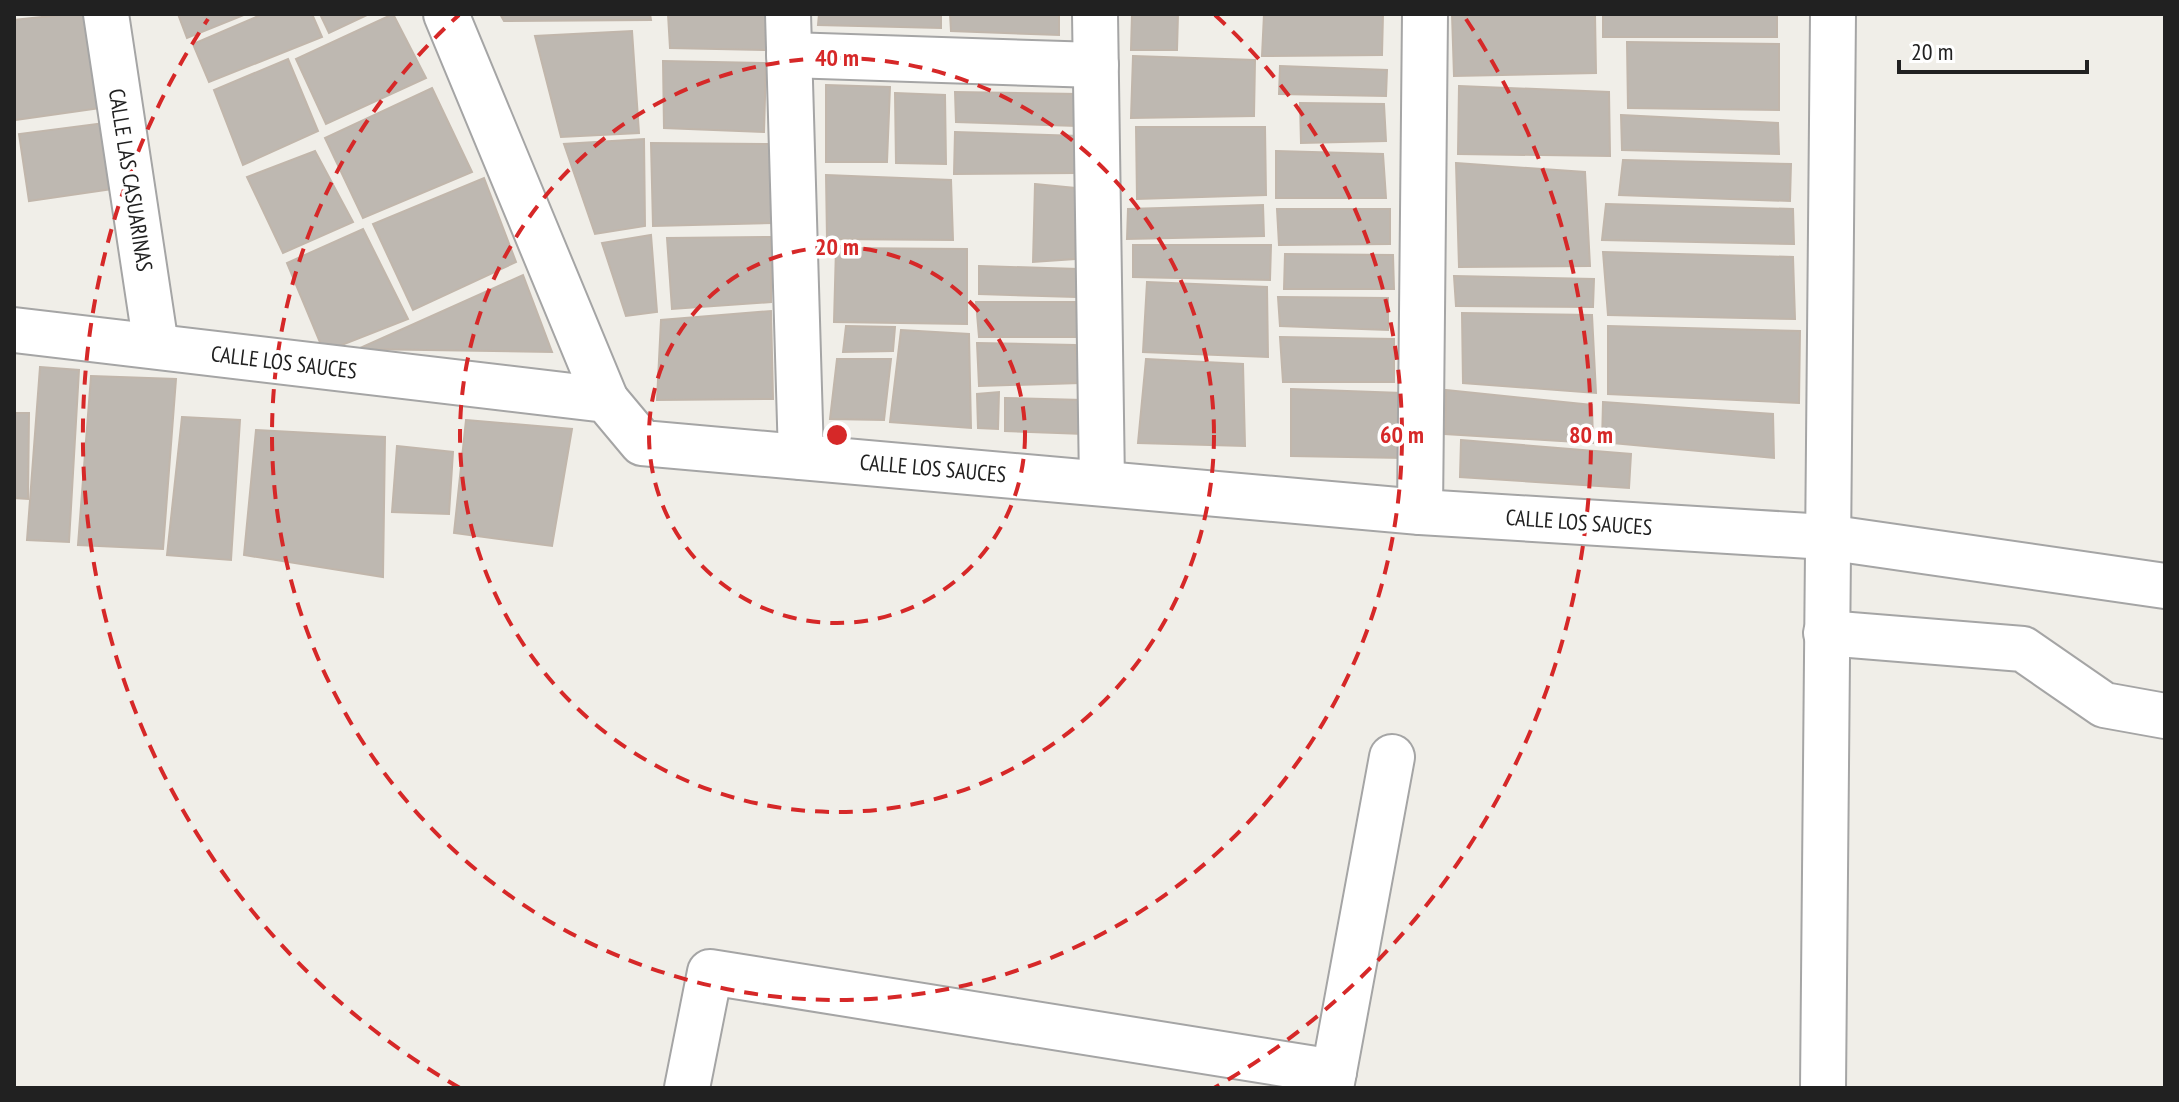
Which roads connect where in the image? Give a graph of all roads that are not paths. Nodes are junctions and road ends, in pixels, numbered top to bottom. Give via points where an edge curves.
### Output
1 (106, 14) edge
2 (446, 14) edge
3 (1095, 14) edge
4 (1425, 14) edge
5 (1833, 14) edge
6 (788, 34) edge
7 (1096, 65) junction
8 (14, 330) edge
9 (156, 346) junction
10 (606, 400) junction
11 (801, 457) junction
12 (1102, 483) junction
13 (1420, 512) junction
14 (1826, 537) junction
15 (2165, 586) edge
16 (1826, 633) junction
17 (2165, 716) edge
18 (1392, 757) dead end
19 (1332, 1080) edge
20 (687, 1088) edge
21 (1823, 1088) edge

1 - 9 street, CALLE LAS CASUARINAS
2 - 10 street
3 - 7 street
4 - 13 street
5 - 14 street
6 - 7 street
6 - 11 street
7 - 12 street
8 - 9 street, CALLE LOS SAUCES
9 - 10 street, CALLE LOS SAUCES
10 - 11 street, CALLE LOS SAUCES via 642,443
11 - 12 street, CALLE LOS SAUCES
12 - 13 street, CALLE LOS SAUCES
13 - 14 street, CALLE LOS SAUCES
14 - 15 street, CALLE LOS SAUCES
14 - 16 street
16 - 17 street via 2023,649 2104,705
16 - 21 street
18 - 19 street
19 - 20 street via 710,972

